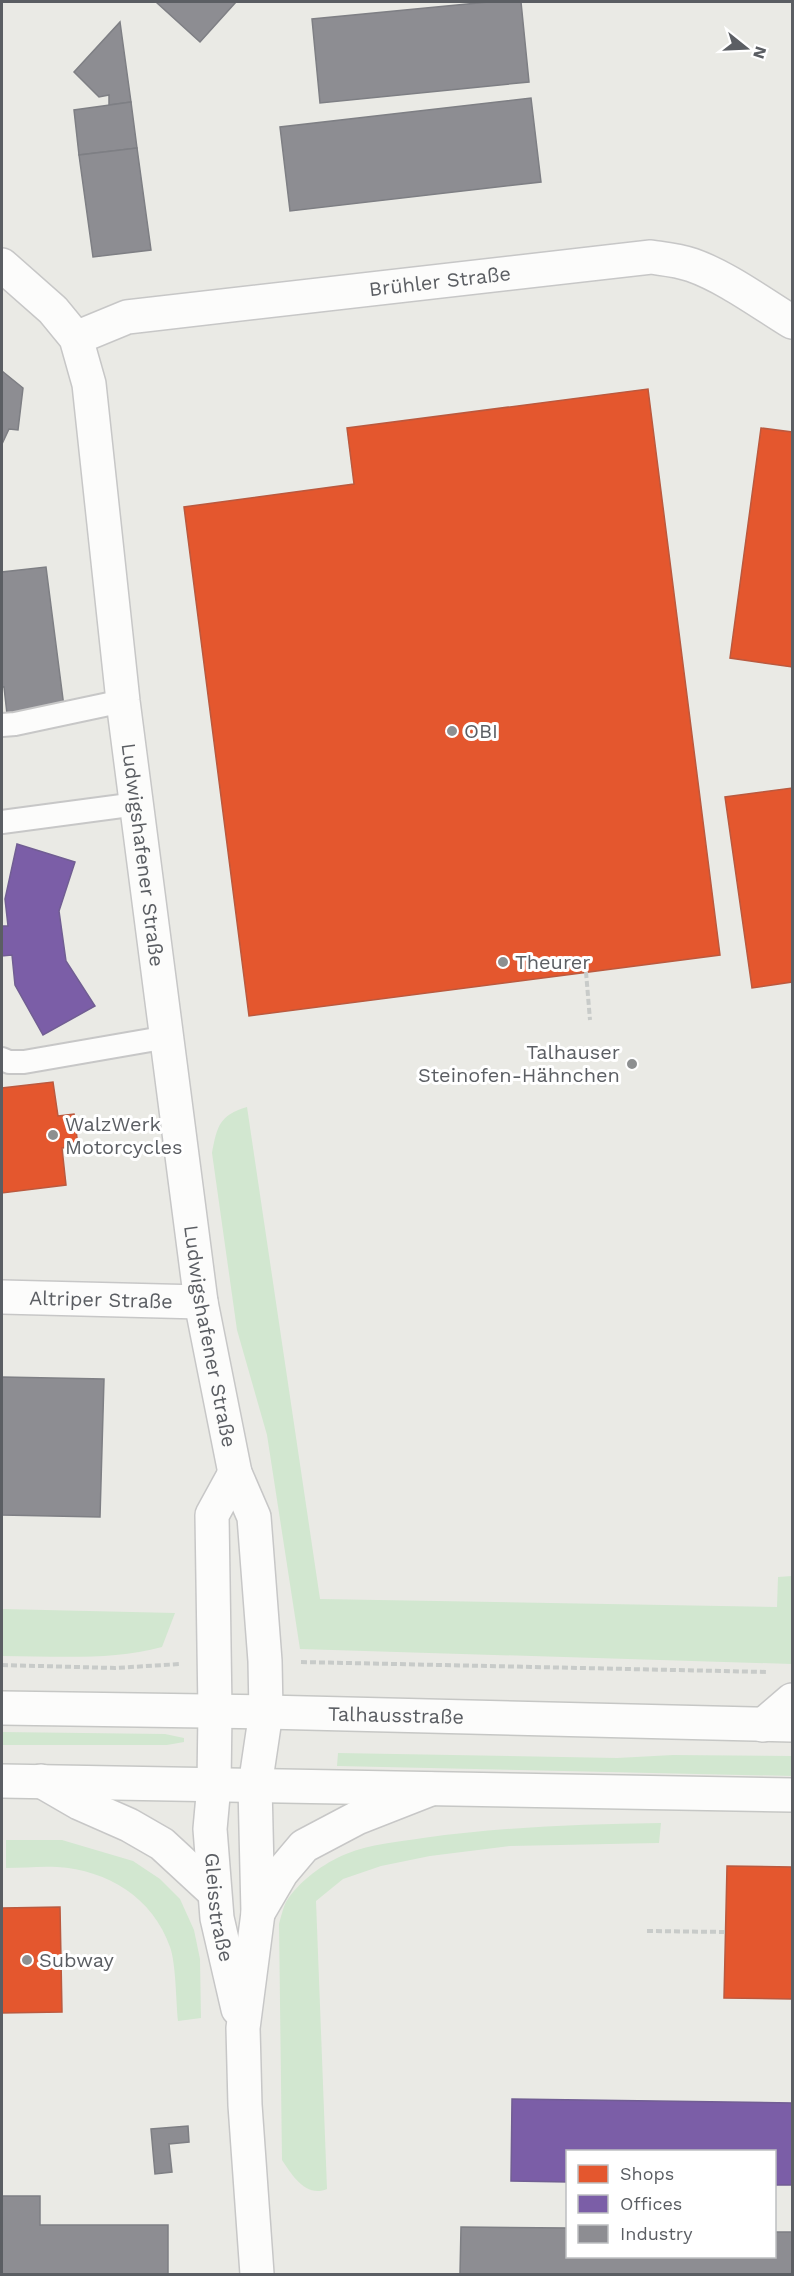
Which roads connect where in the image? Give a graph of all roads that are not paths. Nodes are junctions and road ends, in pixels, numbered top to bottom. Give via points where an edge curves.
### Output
1 (2, 265) edge
2 (792, 322) edge
3 (76, 338) junction
4 (123, 701) junction
5 (2, 725) edge
6 (137, 804) junction
7 (2, 822) edge
8 (168, 1037) junction
9 (2, 1059) edge
10 (2, 1297) edge
11 (201, 1302) junction
12 (235, 1473) junction
13 (785, 1686) edge
14 (2, 1708) edge
15 (215, 1711) junction
16 (266, 1712) junction
17 (778, 1725) edge
18 (2, 1781) edge
19 (41, 1781) junction
20 (214, 1785) junction
21 (255, 1786) junction
22 (432, 1789) junction
23 (792, 1795) edge
24 (214, 1892) junction
25 (258, 1913) junction
26 (243, 2028) junction
27 (257, 2274) edge

1 - 3 street, Ludwigshafener Straße via 53,310
2 - 3 street, Brühler Straße via 702,269 651,257 127,317
3 - 4 street, Ludwigshafener Straße via 89,384
4 - 5 lane
4 - 6 street, Ludwigshafener Straße
6 - 7 lane
6 - 8 street, Ludwigshafener Straße
8 - 9 lane via 24,1062
8 - 11 street, Ludwigshafener Straße
10 - 11 street, Altriper Straße
11 - 12 street, Ludwigshafener Straße
12 - 15 street, Ludwigshafener Straße via 212,1515
12 - 16 street, Ludwigshafener Straße via 254,1517 266,1661
13 - 17 street
14 - 15 street, Talhausstraße
15 - 16 street, Talhausstraße
15 - 20 street, Gleisstraße
16 - 17 street, Talhausstraße
16 - 21 street, Gleisstraße
18 - 19 street
19 - 20 street
19 - 24 street via 162,1844
20 - 21 street
20 - 24 street, Gleisstraße via 210,1829
21 - 22 street
21 - 25 street, Gleisstraße
22 - 23 street
22 - 25 street via 357,1818 304,1846 282,1872
24 - 26 street, Gleisstraße
25 - 26 street, Gleisstraße
26 - 27 street, Gleisstraße

